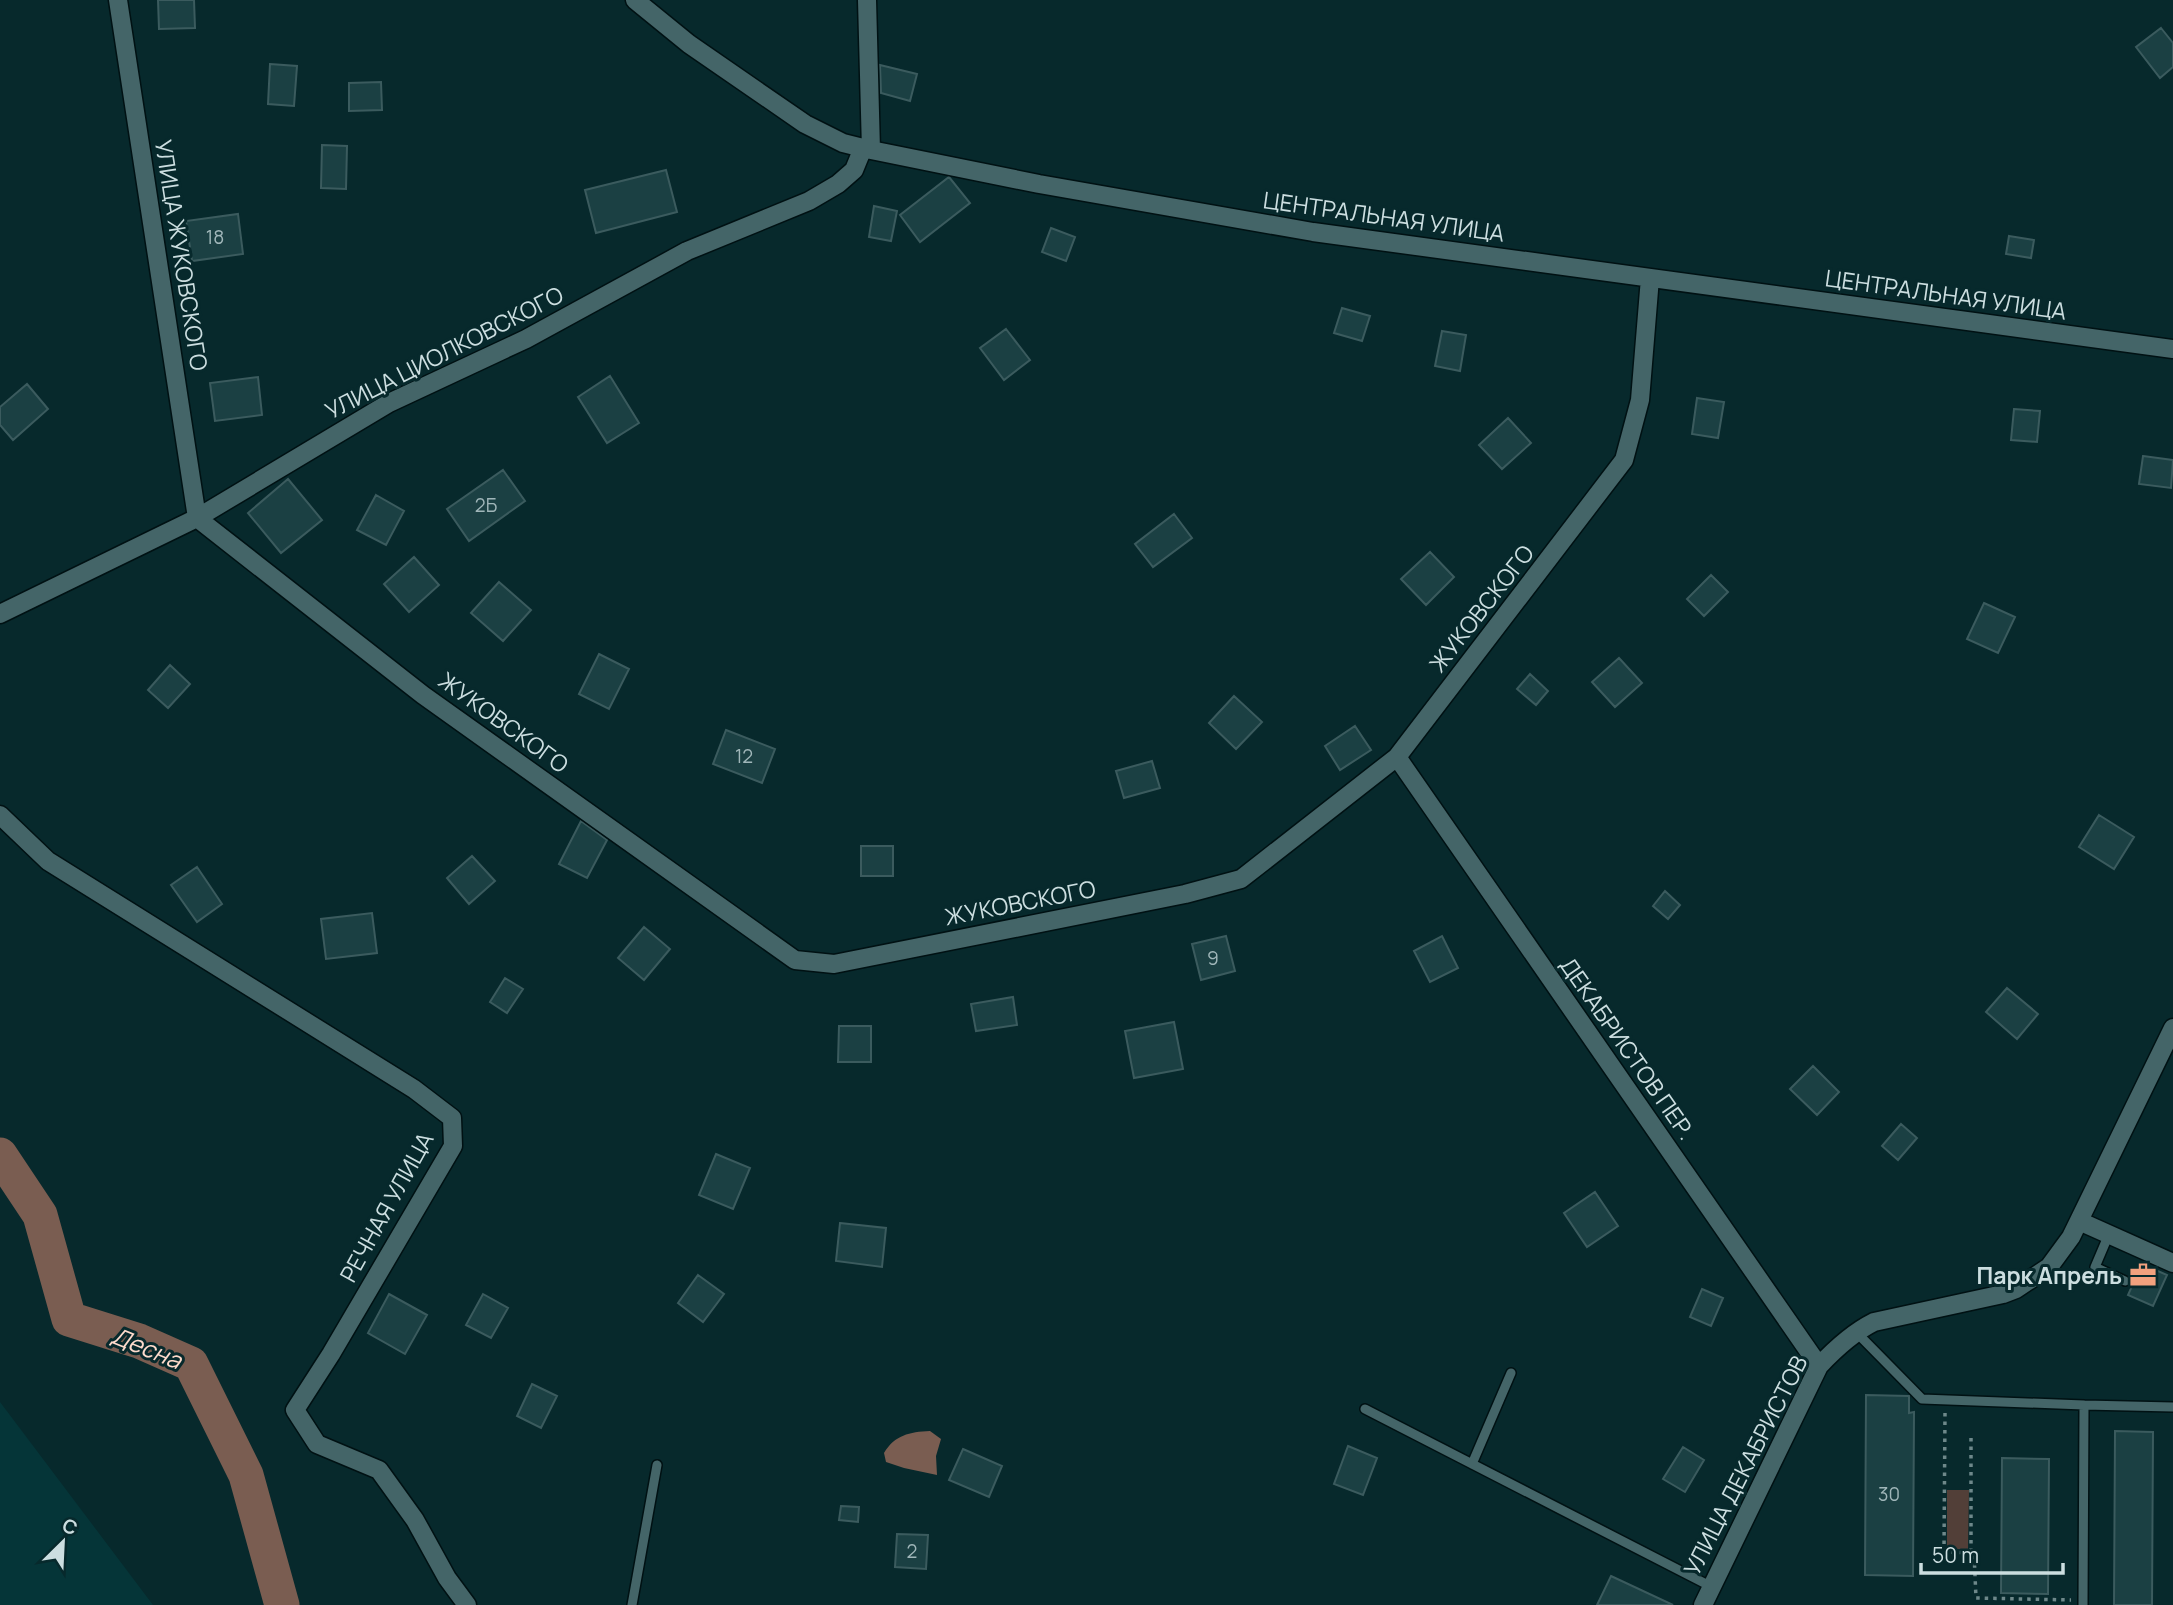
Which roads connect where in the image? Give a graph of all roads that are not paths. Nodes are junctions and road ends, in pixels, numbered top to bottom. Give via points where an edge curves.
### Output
1 (118, 0) edge
2 (635, 0) edge
3 (867, 0) edge
4 (867, 149) junction
5 (1650, 278) junction
6 (2173, 349) edge
7 (197, 518) junction
8 (0, 614) edge
9 (1397, 757) junction
10 (0, 815) edge
11 (2173, 1028) edge
12 (2079, 1221) junction
13 (2109, 1234) junction
14 (2173, 1263) edge
15 (2125, 1281) dead end
16 (1856, 1332) junction
17 (1819, 1366) junction
18 (1511, 1373) dead end
19 (2084, 1405) junction
20 (2173, 1407) edge
21 (1365, 1409) dead end
22 (1472, 1464) junction
23 (657, 1465) dead end
24 (1712, 1587) junction
25 (2083, 1602) edge
26 (467, 1605) edge
27 (632, 1605) edge
28 (1703, 1605) edge

1 - 7 street, УЛИЦА ЖУКОВСКОГО
2 - 4 street, ЦЕНТРАЛЬНАЯ УЛИЦА via 689,44 805,124
3 - 4 street
4 - 5 street, ЦЕНТРАЛЬНАЯ УЛИЦА via 1313,232
4 - 7 street, УЛИЦА ЦИОЛКОВСКОГО via 838,184 687,251 526,339 389,403
5 - 6 street, ЦЕНТРАЛЬНАЯ УЛИЦА
5 - 9 street, ЖУКОВСКОГО via 1640,400 1624,460
7 - 8 street, УЛИЦА ЦИОЛКОВСКОГО
7 - 9 street, ЖУКОВСКОГО via 423,695 795,960 834,964 1241,879
9 - 17 street, ДЕКАБРИСТОВ ПЕР.
10 - 26 street, РЕЧНАЯ УЛИЦА via 48,861 414,1089 452,1118 453,1146 295,1410 317,1444 379,1470
11 - 12 street, УЛИЦА ДЕКАБРИСТОВ
12 - 13 street
12 - 16 street, УЛИЦА ДЕКАБРИСТОВ via 2049,1267 2016,1289 1874,1322
13 - 14 street
13 - 15 lane via 2095,1266
16 - 17 street, УЛИЦА ДЕКАБРИСТОВ
16 - 19 lane via 1927,1401
17 - 24 street, УЛИЦА ДЕКАБРИСТОВ
18 - 22 lane
19 - 20 lane
19 - 25 lane
21 - 22 lane
22 - 24 lane
23 - 27 lane
24 - 28 street, УЛИЦА ДЕКАБРИСТОВ

